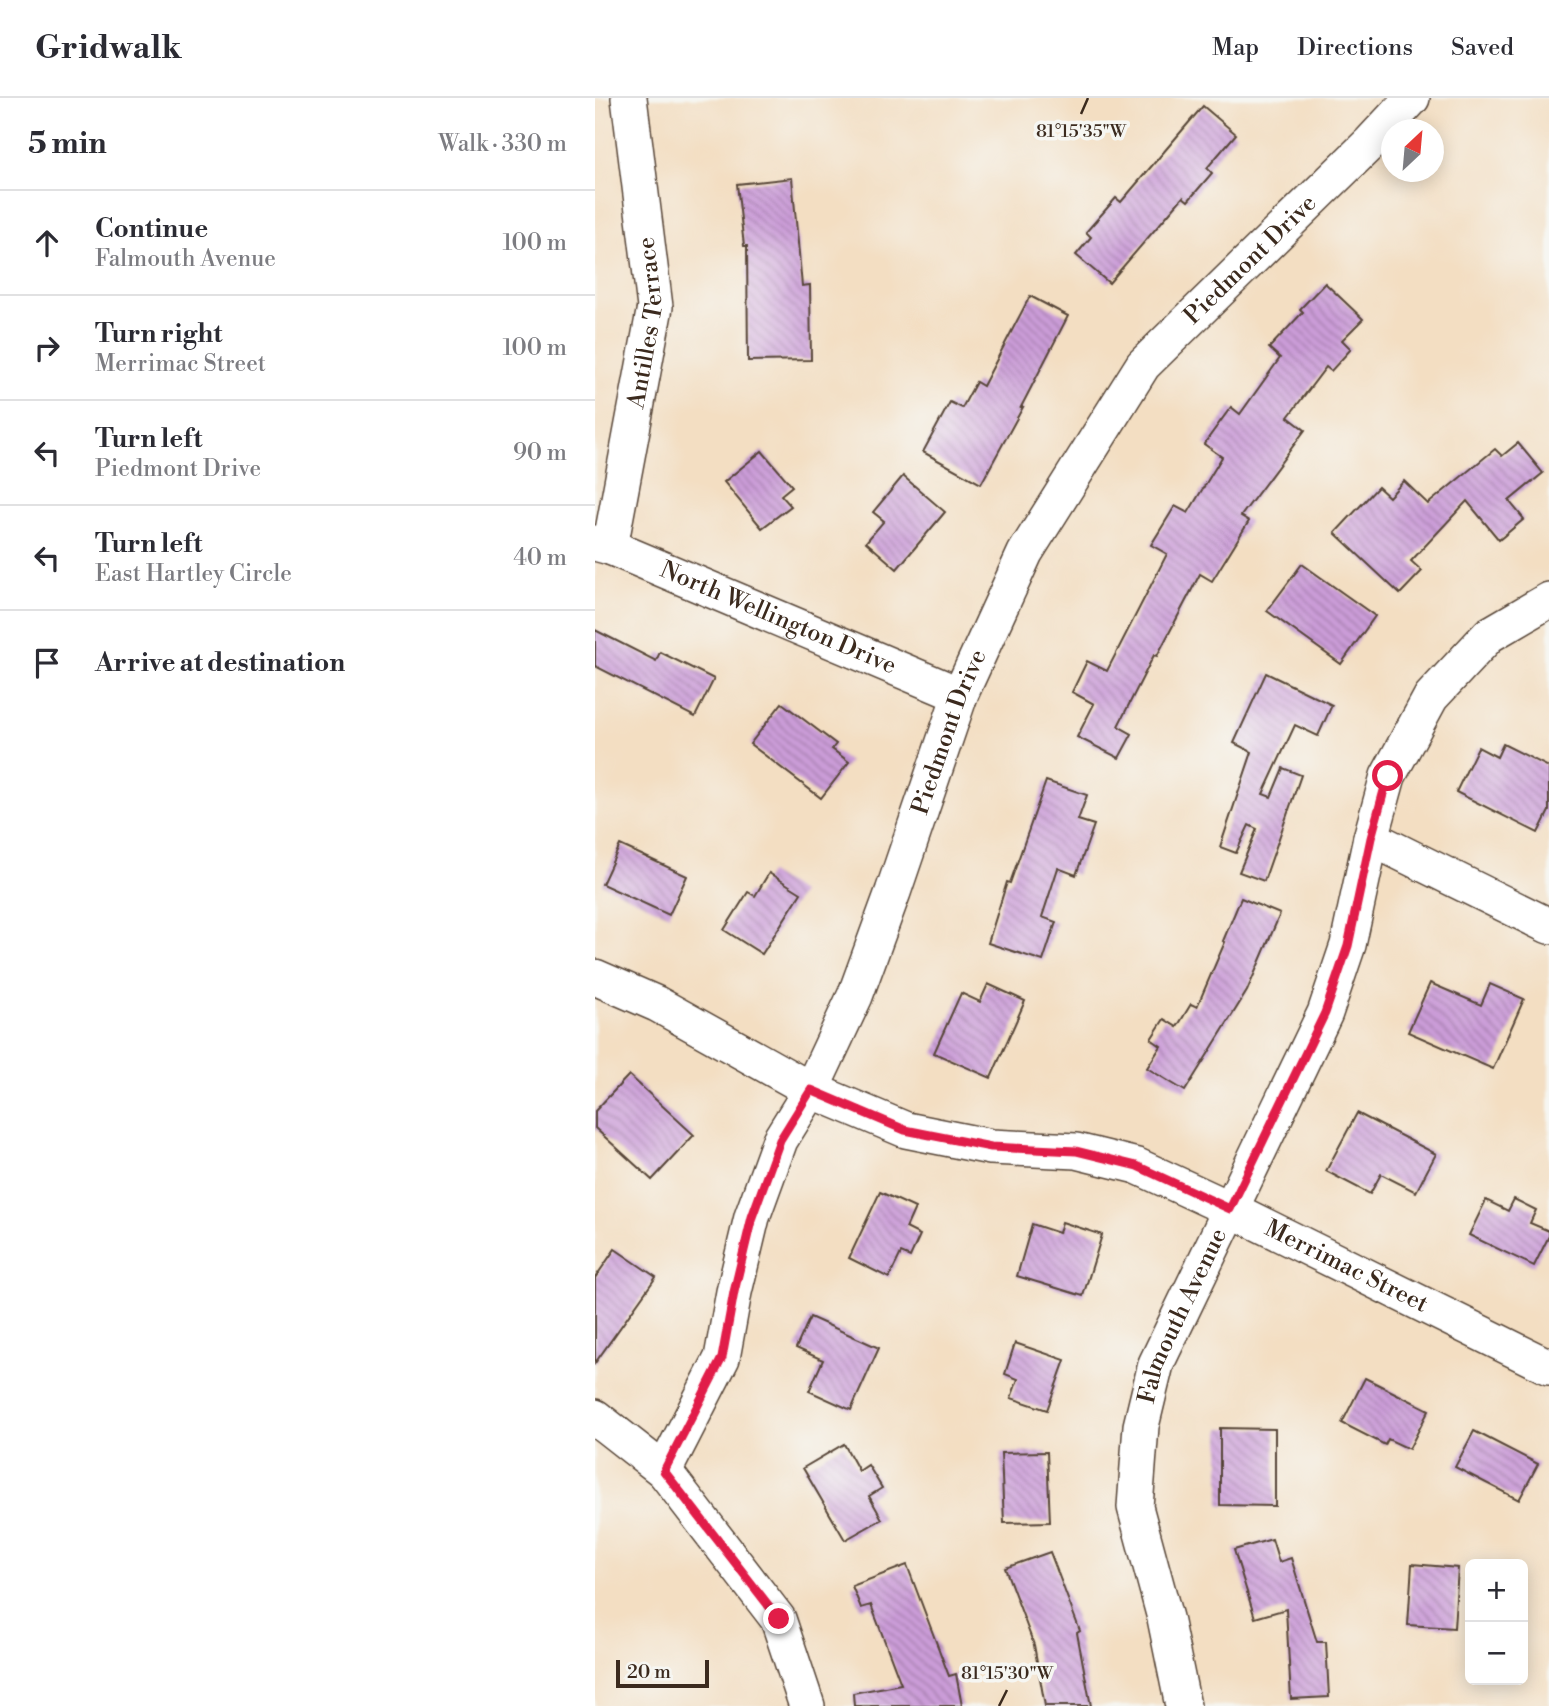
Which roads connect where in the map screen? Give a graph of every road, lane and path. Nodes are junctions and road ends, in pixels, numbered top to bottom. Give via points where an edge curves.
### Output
1 (629, 98) edge
2 (1412, 98) edge
3 (603, 545) edge
4 (1549, 600) edge
5 (960, 695) junction
6 (1371, 838) junction
7 (1549, 926) edge
8 (595, 977) edge
9 (811, 1090) junction
10 (1230, 1209) junction
11 (1549, 1367) edge
12 (595, 1417) edge
13 (664, 1471) junction
14 (807, 1706) edge
15 (1183, 1706) edge

1 - 3 street, Antilles Terrace via 655,307
2 - 5 street, Piedmont Drive via 1143,365 1025,553
3 - 5 street, North Wellington Drive
4 - 6 street, Falmouth Avenue via 1489,635 1430,697 1388,776
5 - 9 street, Piedmont Drive via 855,996
6 - 7 street
6 - 10 street, Falmouth Avenue via 1348,946 1325,1013
8 - 9 street, Merrimac Street via 657,1004
9 - 10 street, Merrimac Street via 905,1130 991,1147 1076,1151 1137,1166
9 - 13 street, Piedmont Drive via 780,1140 752,1217 722,1358
10 - 11 street, Merrimac Street
10 - 15 street, Falmouth Avenue via 1156,1364 1141,1426 1135,1507
12 - 13 street
13 - 14 street via 779,1619

